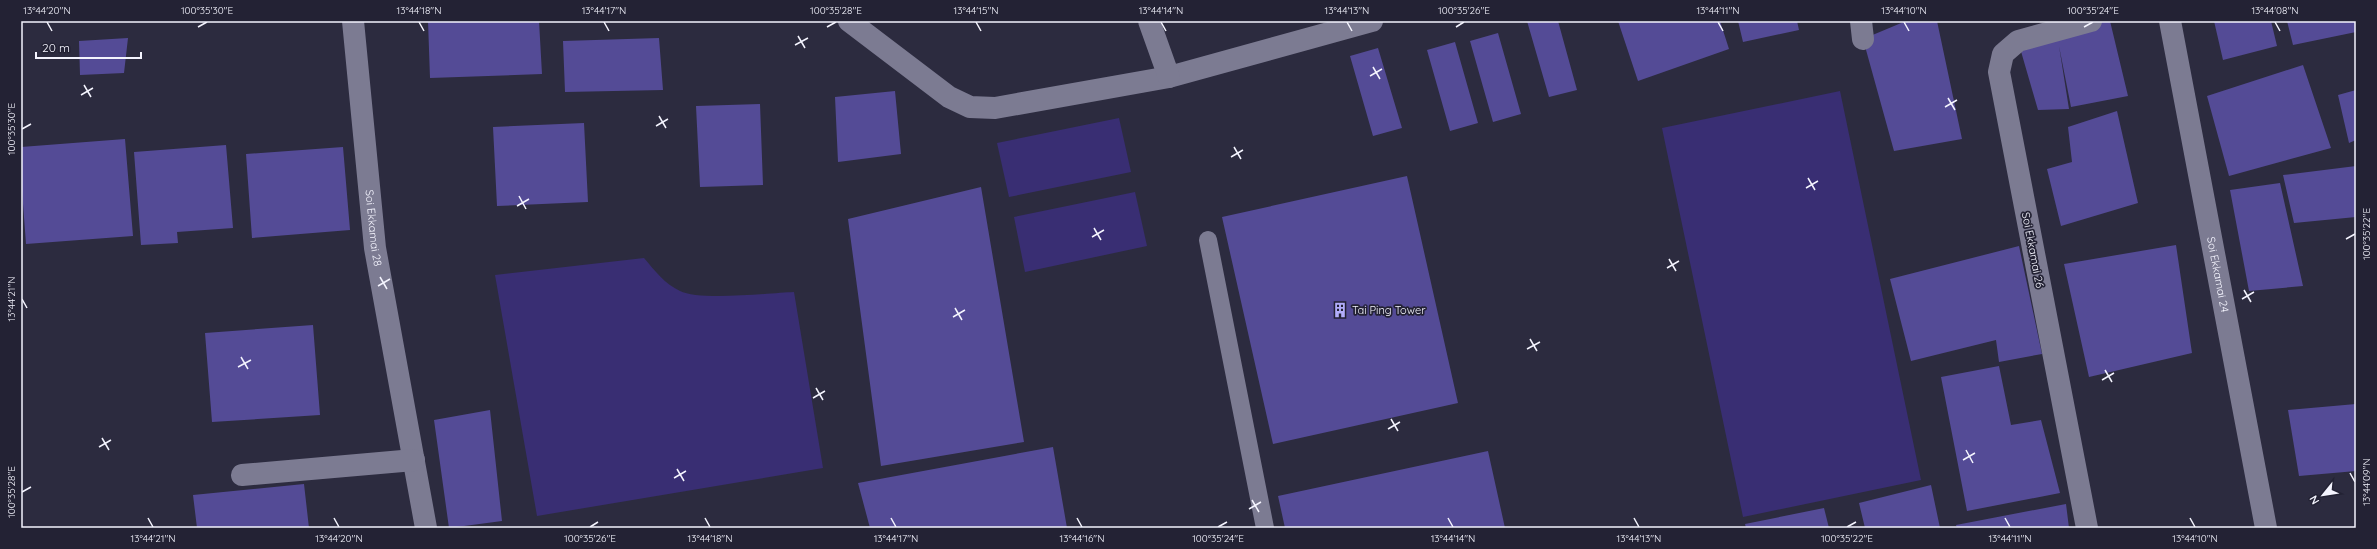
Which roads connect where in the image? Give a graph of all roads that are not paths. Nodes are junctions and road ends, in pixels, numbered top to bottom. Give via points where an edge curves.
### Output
1 (353, 21) edge
2 (849, 21) edge
3 (1149, 21) edge
4 (1372, 21) edge
5 (2170, 21) edge
6 (2085, 23) edge
7 (1169, 77) junction
8 (1208, 240) dead end
9 (414, 460) junction
10 (242, 475) dead end
11 (426, 528) edge
12 (1265, 528) edge
13 (2087, 528) edge
14 (2266, 528) edge

1 - 9 street, Soi Ekkamai 28 via 375,248
2 - 7 street via 949,97 970,107 995,108
3 - 7 street
4 - 7 street
5 - 14 street, Soi Ekkamai 24
6 - 13 street, Soi Ekkamai 26 via 2018,41 2003,54 1999,72
8 - 12 lane
9 - 10 street
9 - 11 street, Soi Ekkamai 28

